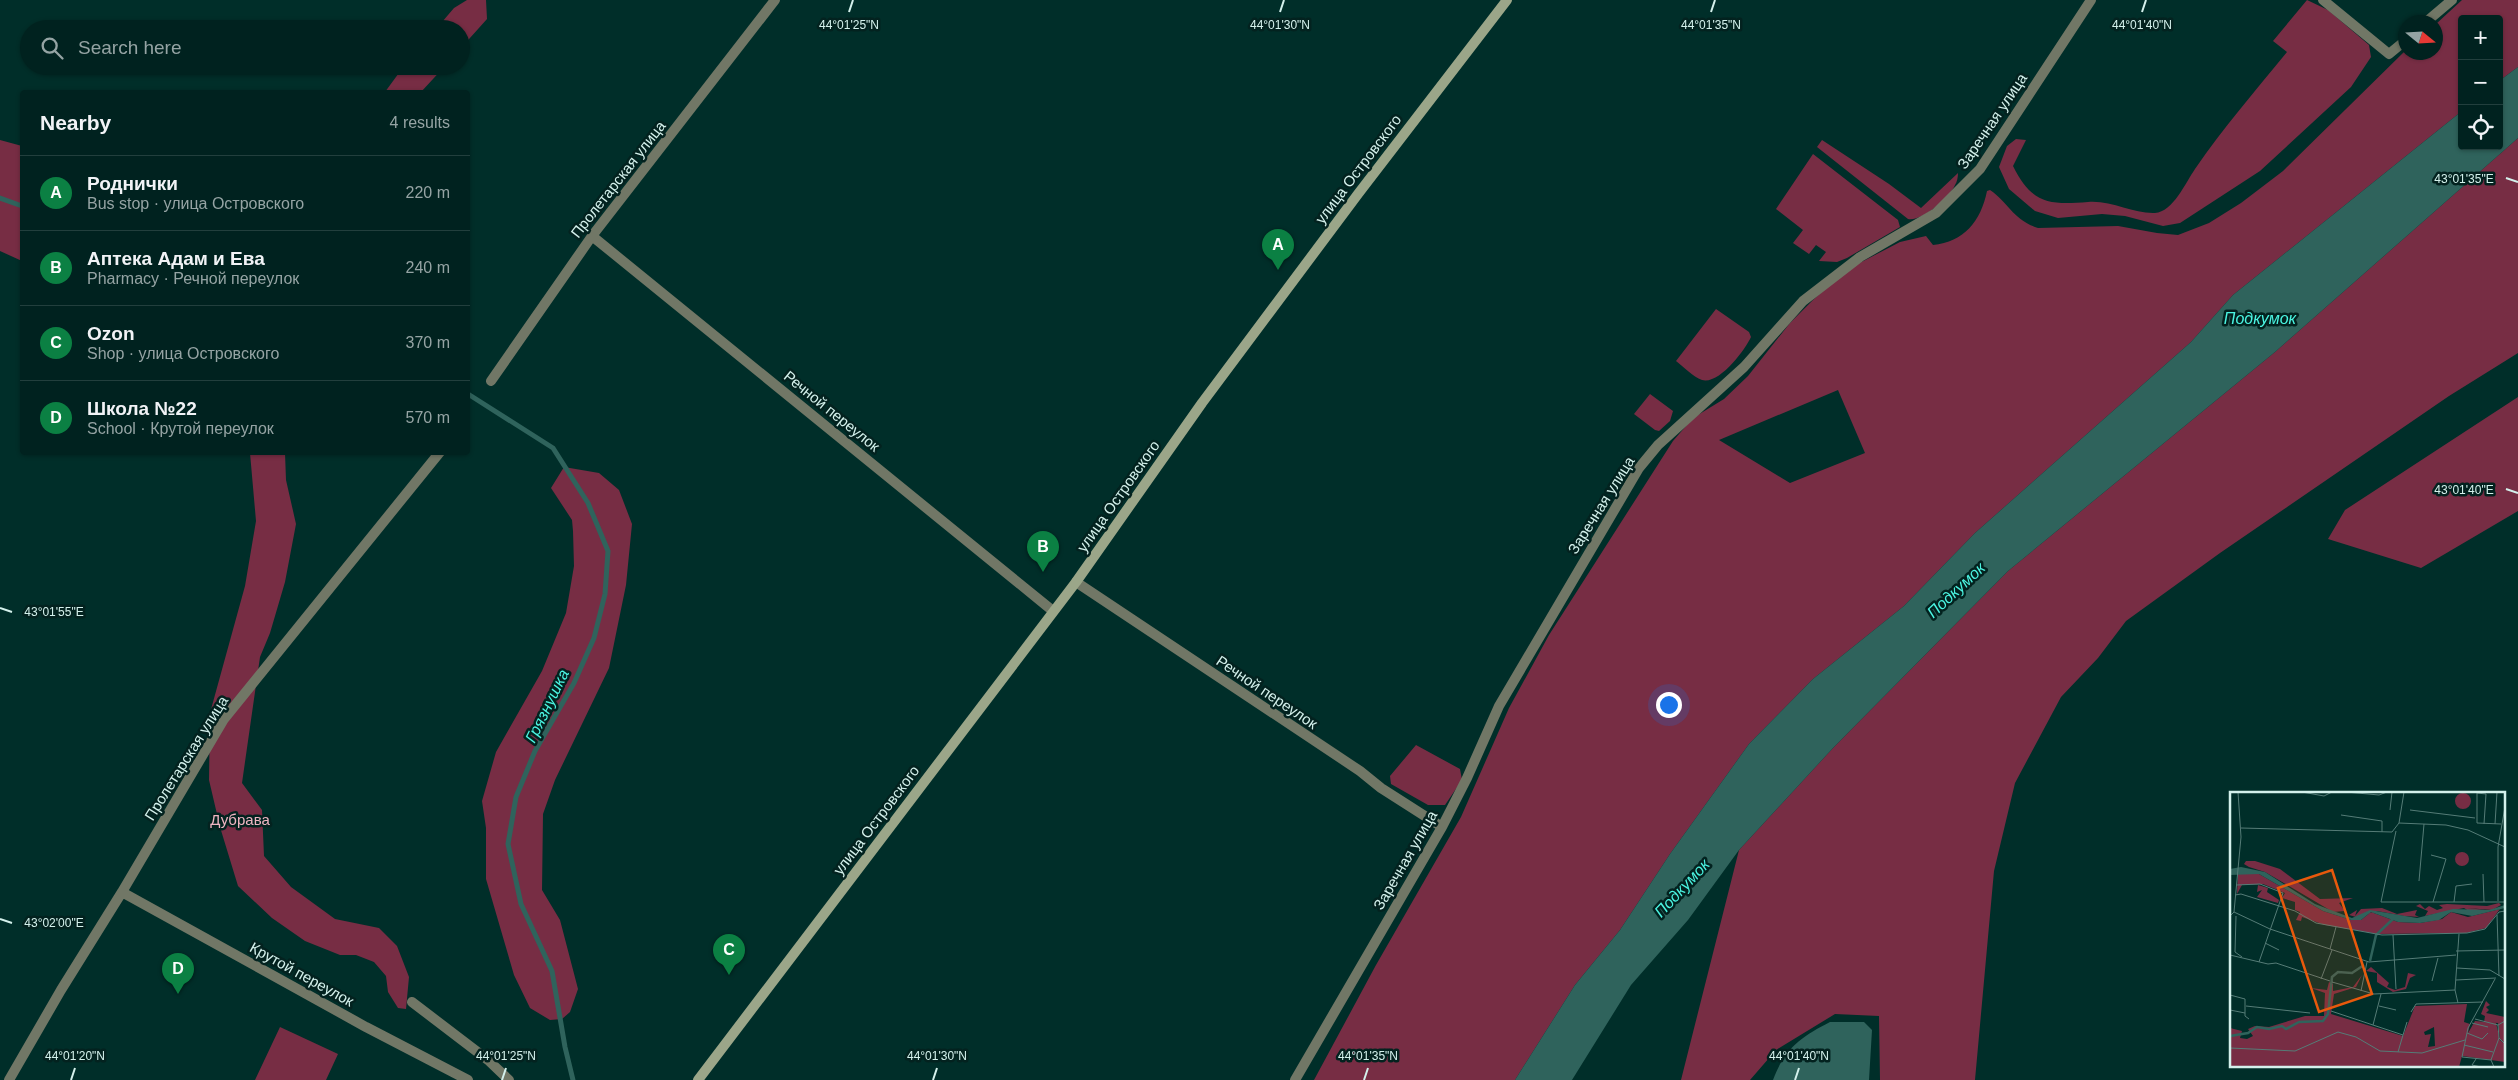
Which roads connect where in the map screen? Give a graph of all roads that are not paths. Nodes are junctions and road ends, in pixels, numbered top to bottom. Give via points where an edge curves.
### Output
1 (775, 0) edge
2 (1507, 0) edge
3 (2091, 0) edge
4 (2324, 0) edge
5 (2452, 0) edge
6 (2434, 15) edge
7 (2398, 47) edge
8 (592, 236) junction
9 (491, 381) dead end
10 (438, 455) edge
11 (1076, 582) junction
12 (1053, 611) junction
13 (1442, 827) junction
14 (122, 892) junction
15 (412, 1002) dead end
16 (9, 1080) edge
17 (468, 1080) edge
18 (510, 1080) edge
19 (698, 1080) edge
20 (1295, 1080) edge

1 - 8 street, Пролетарская улица
2 - 11 street, улица Островского via 1208,396
3 - 13 street, Заречная улица via 1969,182 1936,214 1860,257 1803,301 1744,366 1658,445 1639,468 1499,706 1468,778
4 - 7 street via 2389,54
5 - 6 street
8 - 9 street, Пролетарская улица
8 - 12 street, Речной переулок
10 - 14 street, Пролетарская улица via 224,719
11 - 12 street, улица Островского
11 - 13 street, Речной переулок
12 - 19 street, улица Островского
13 - 20 street, Заречная улица
14 - 16 street, Пролетарская улица
14 - 17 street, Крутой переулок
15 - 18 street

